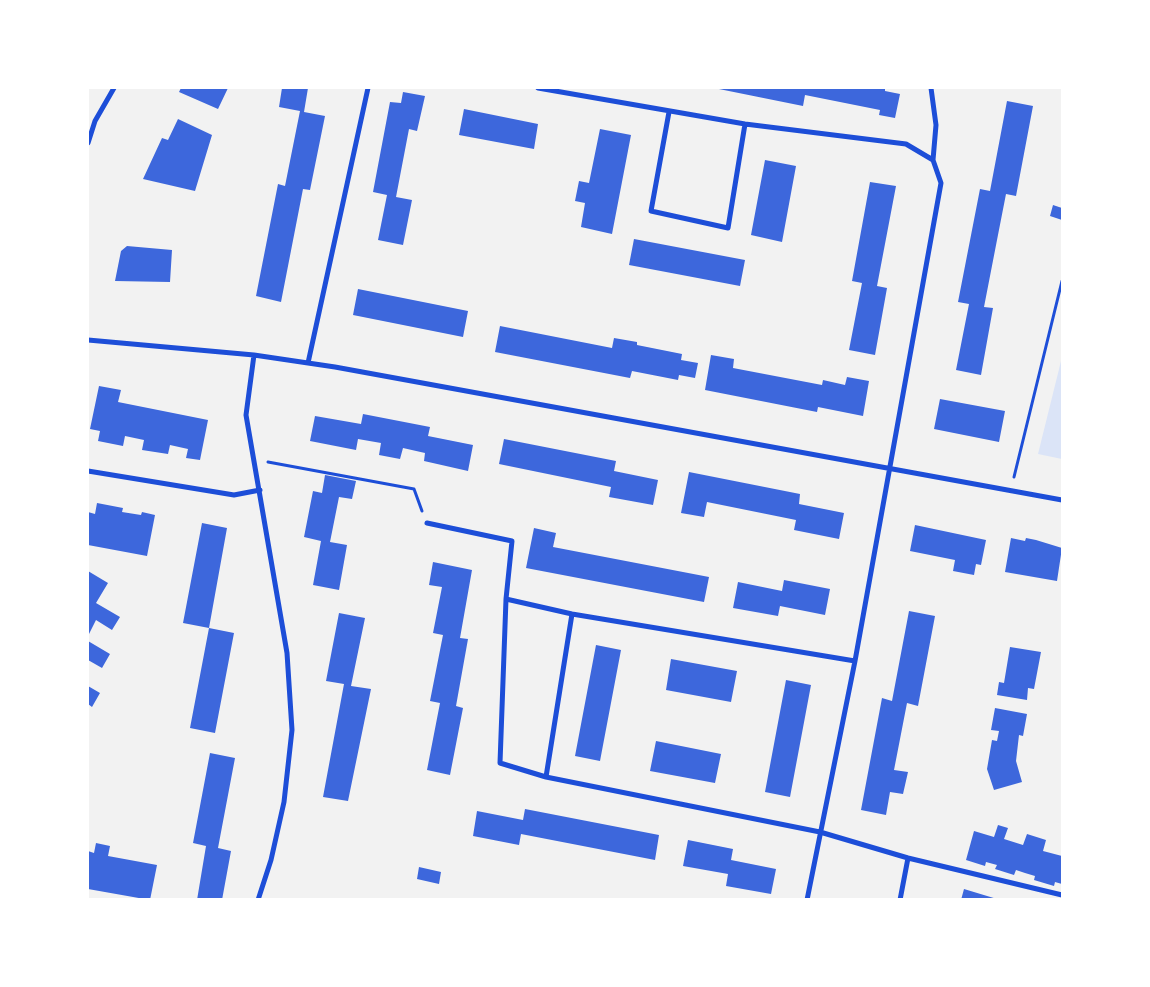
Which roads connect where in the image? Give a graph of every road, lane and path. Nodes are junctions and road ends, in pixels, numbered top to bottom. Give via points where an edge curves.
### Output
1 (114, 88) edge
2 (368, 88) edge
3 (538, 88) edge
4 (931, 88) edge
5 (669, 112) junction
6 (746, 124) junction
7 (88, 143) edge
8 (933, 160) junction
9 (1062, 281) edge
10 (88, 340) edge
11 (254, 355) junction
12 (308, 363) junction
13 (254, 459) junction
14 (890, 470) junction
15 (88, 471) edge
16 (260, 490) junction
17 (1010, 491) junction
18 (1062, 500) edge
19 (427, 523) joint
20 (506, 599) junction
21 (572, 614) junction
22 (854, 661) junction
23 (546, 777) junction
24 (820, 832) junction
25 (908, 858) junction
26 (1062, 895) edge
27 (258, 900) edge
28 (807, 900) edge
29 (900, 900) edge

1 - 7 street via 96,120
2 - 12 street
3 - 5 street
4 - 8 street via 936,125
5 - 6 street
5 - 6 street via 651,211 728,228
6 - 8 street via 906,144
8 - 14 street via 941,183
9 - 17 path
10 - 11 street
11 - 12 street
11 - 13 street via 246,415
12 - 14 street
13 - 16 street
13 - 19 path via 414,489
14 - 17 street
14 - 22 street
15 - 16 street via 234,495
16 - 27 street via 287,653 292,730 284,802
17 - 18 street
19 - 20 street via 512,541
20 - 21 street
20 - 23 street via 500,763
21 - 22 street
21 - 23 street
22 - 24 street
23 - 24 street
24 - 25 street
24 - 28 street
25 - 26 street
25 - 29 street

